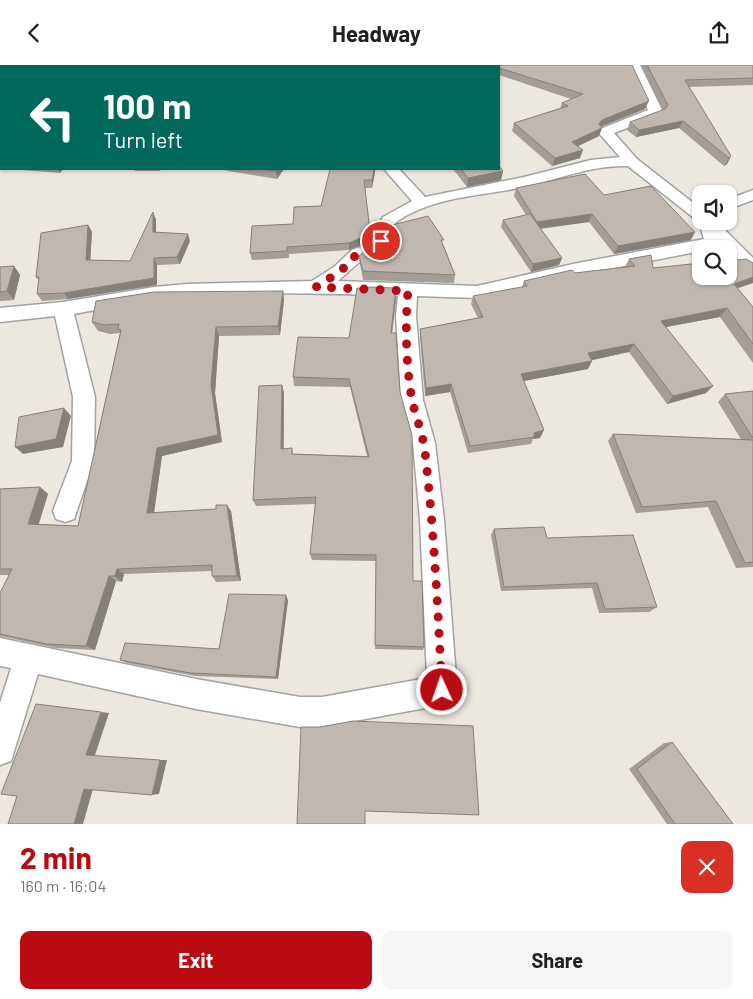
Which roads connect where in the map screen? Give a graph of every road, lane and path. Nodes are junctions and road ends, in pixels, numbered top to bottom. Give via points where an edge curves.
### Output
1 (634, 65) edge
2 (632, 162) junction
3 (392, 170) edge
4 (753, 195) edge
5 (737, 201) edge
6 (422, 202) junction
7 (692, 210) edge
8 (753, 268) edge
9 (316, 287) junction
10 (408, 291) junction
11 (63, 309) junction
12 (0, 315) edge
13 (65, 511) dead end
14 (0, 652) edge
15 (29, 657) junction
16 (0, 750) edge

1 - 2 street via 656,112 606,132
2 - 6 street via 613,160
2 - 7 street
3 - 6 street
4 - 5 street
6 - 9 street via 392,217 383,226 381,241 375,249 362,250 342,270
8 - 10 street via 707,221 713,243 477,292
9 - 10 street
9 - 11 street via 179,291
10 - 15 street via 408,355 412,400 424,443 432,521 442,690 322,712 300,712
11 - 12 street
11 - 13 street via 84,397 83,461
14 - 15 street
15 - 16 street

